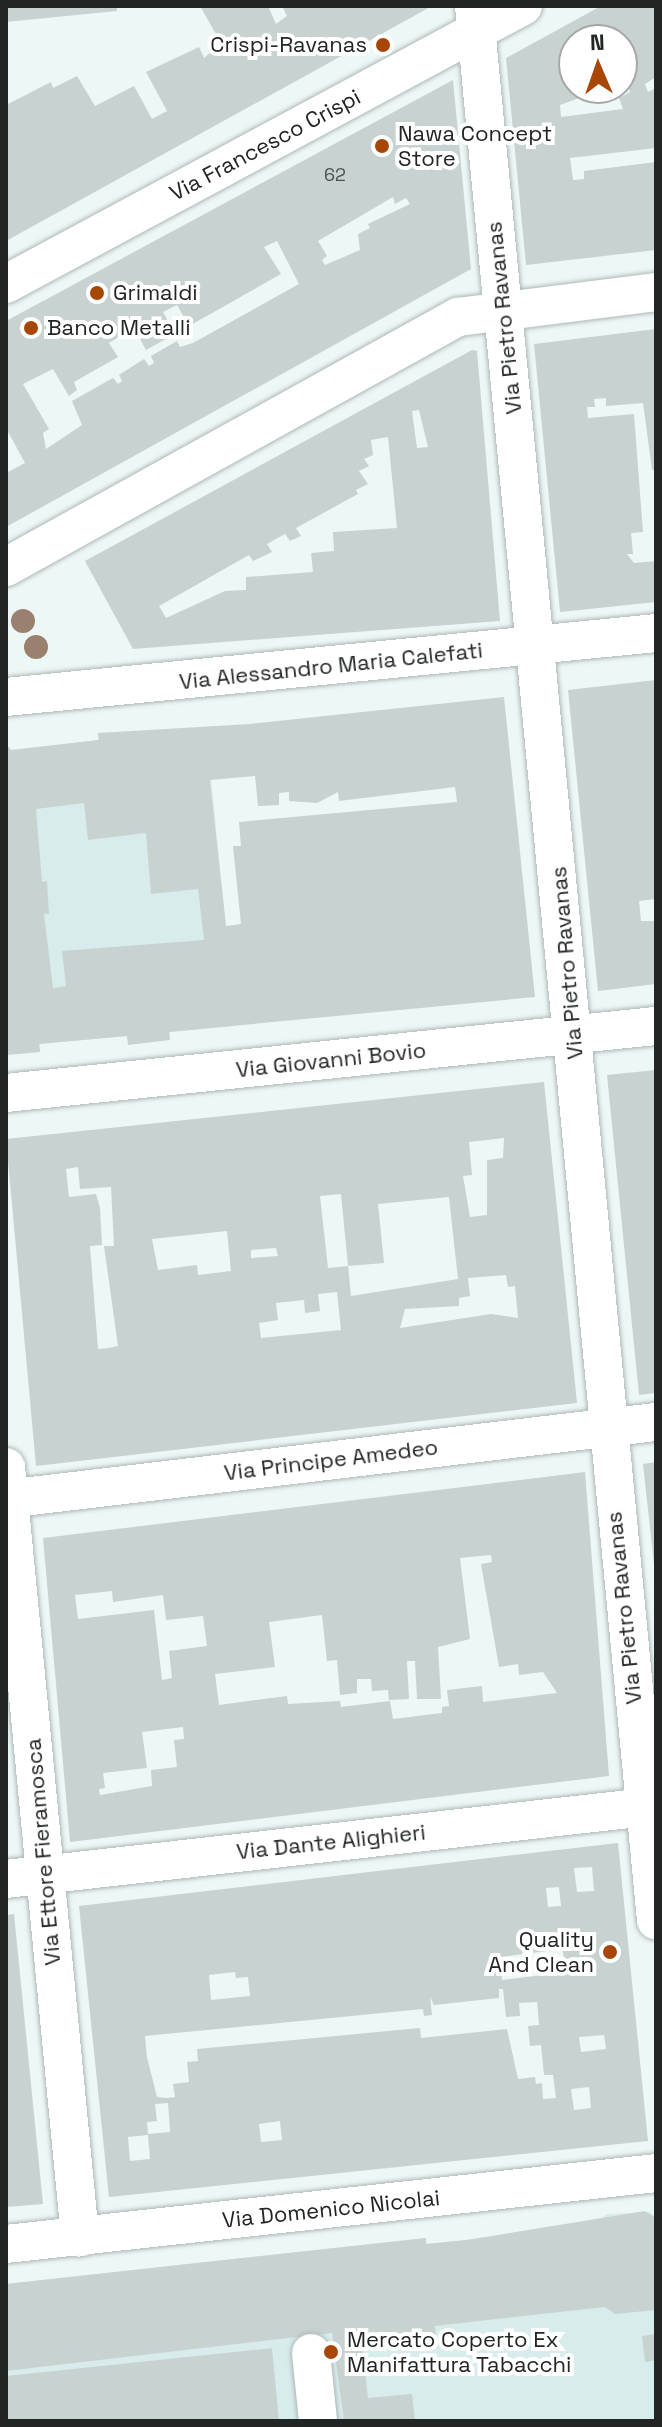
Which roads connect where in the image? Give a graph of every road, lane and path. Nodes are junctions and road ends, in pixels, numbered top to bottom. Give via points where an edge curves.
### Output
1 (523, 6) edge
2 (475, 19) edge
3 (6, 284) edge
4 (656, 292) edge
5 (503, 309) junction
6 (6, 567) edge
7 (656, 633) edge
8 (537, 645) junction
9 (6, 697) edge
10 (656, 1026) edge
11 (574, 1035) junction
12 (6, 1093) edge
13 (656, 1422) edge
14 (606, 1427) junction
15 (7, 1488) edge
16 (650, 1807) edge
17 (45, 1874) junction
18 (6, 1879) edge
19 (656, 1920) edge
20 (656, 2173) edge
21 (80, 2237) junction
22 (6, 2244) edge
23 (311, 2353) dead end
24 (318, 2421) edge

1 - 2 street, Via Francesco Crispi
2 - 3 street, Via Francesco Crispi
2 - 5 street, Via Pietro Ravanas
4 - 5 street
5 - 6 street via 458,317
5 - 8 street, Via Pietro Ravanas
7 - 8 street, Via Alessandro Maria Calefati
8 - 9 street, Via Alessandro Maria Calefati
8 - 11 street, Via Pietro Ravanas
10 - 11 street, Via Giovanni Bovio
11 - 12 street, Via Giovanni Bovio
11 - 14 street, Via Pietro Ravanas
13 - 14 street, Via Principe Amedeo
14 - 15 street, Via Principe Amedeo
14 - 16 street, Via Pietro Ravanas
15 - 17 street, Via Ettore Fieramosca
16 - 17 street, Via Dante Alighieri
16 - 19 street, Via Pietro Ravanas
17 - 18 street, Via Dante Alighieri
17 - 21 street, Via Ettore Fieramosca
20 - 21 street, Via Domenico Nicolai
21 - 22 street, Via Domenico Nicolai
23 - 24 street

